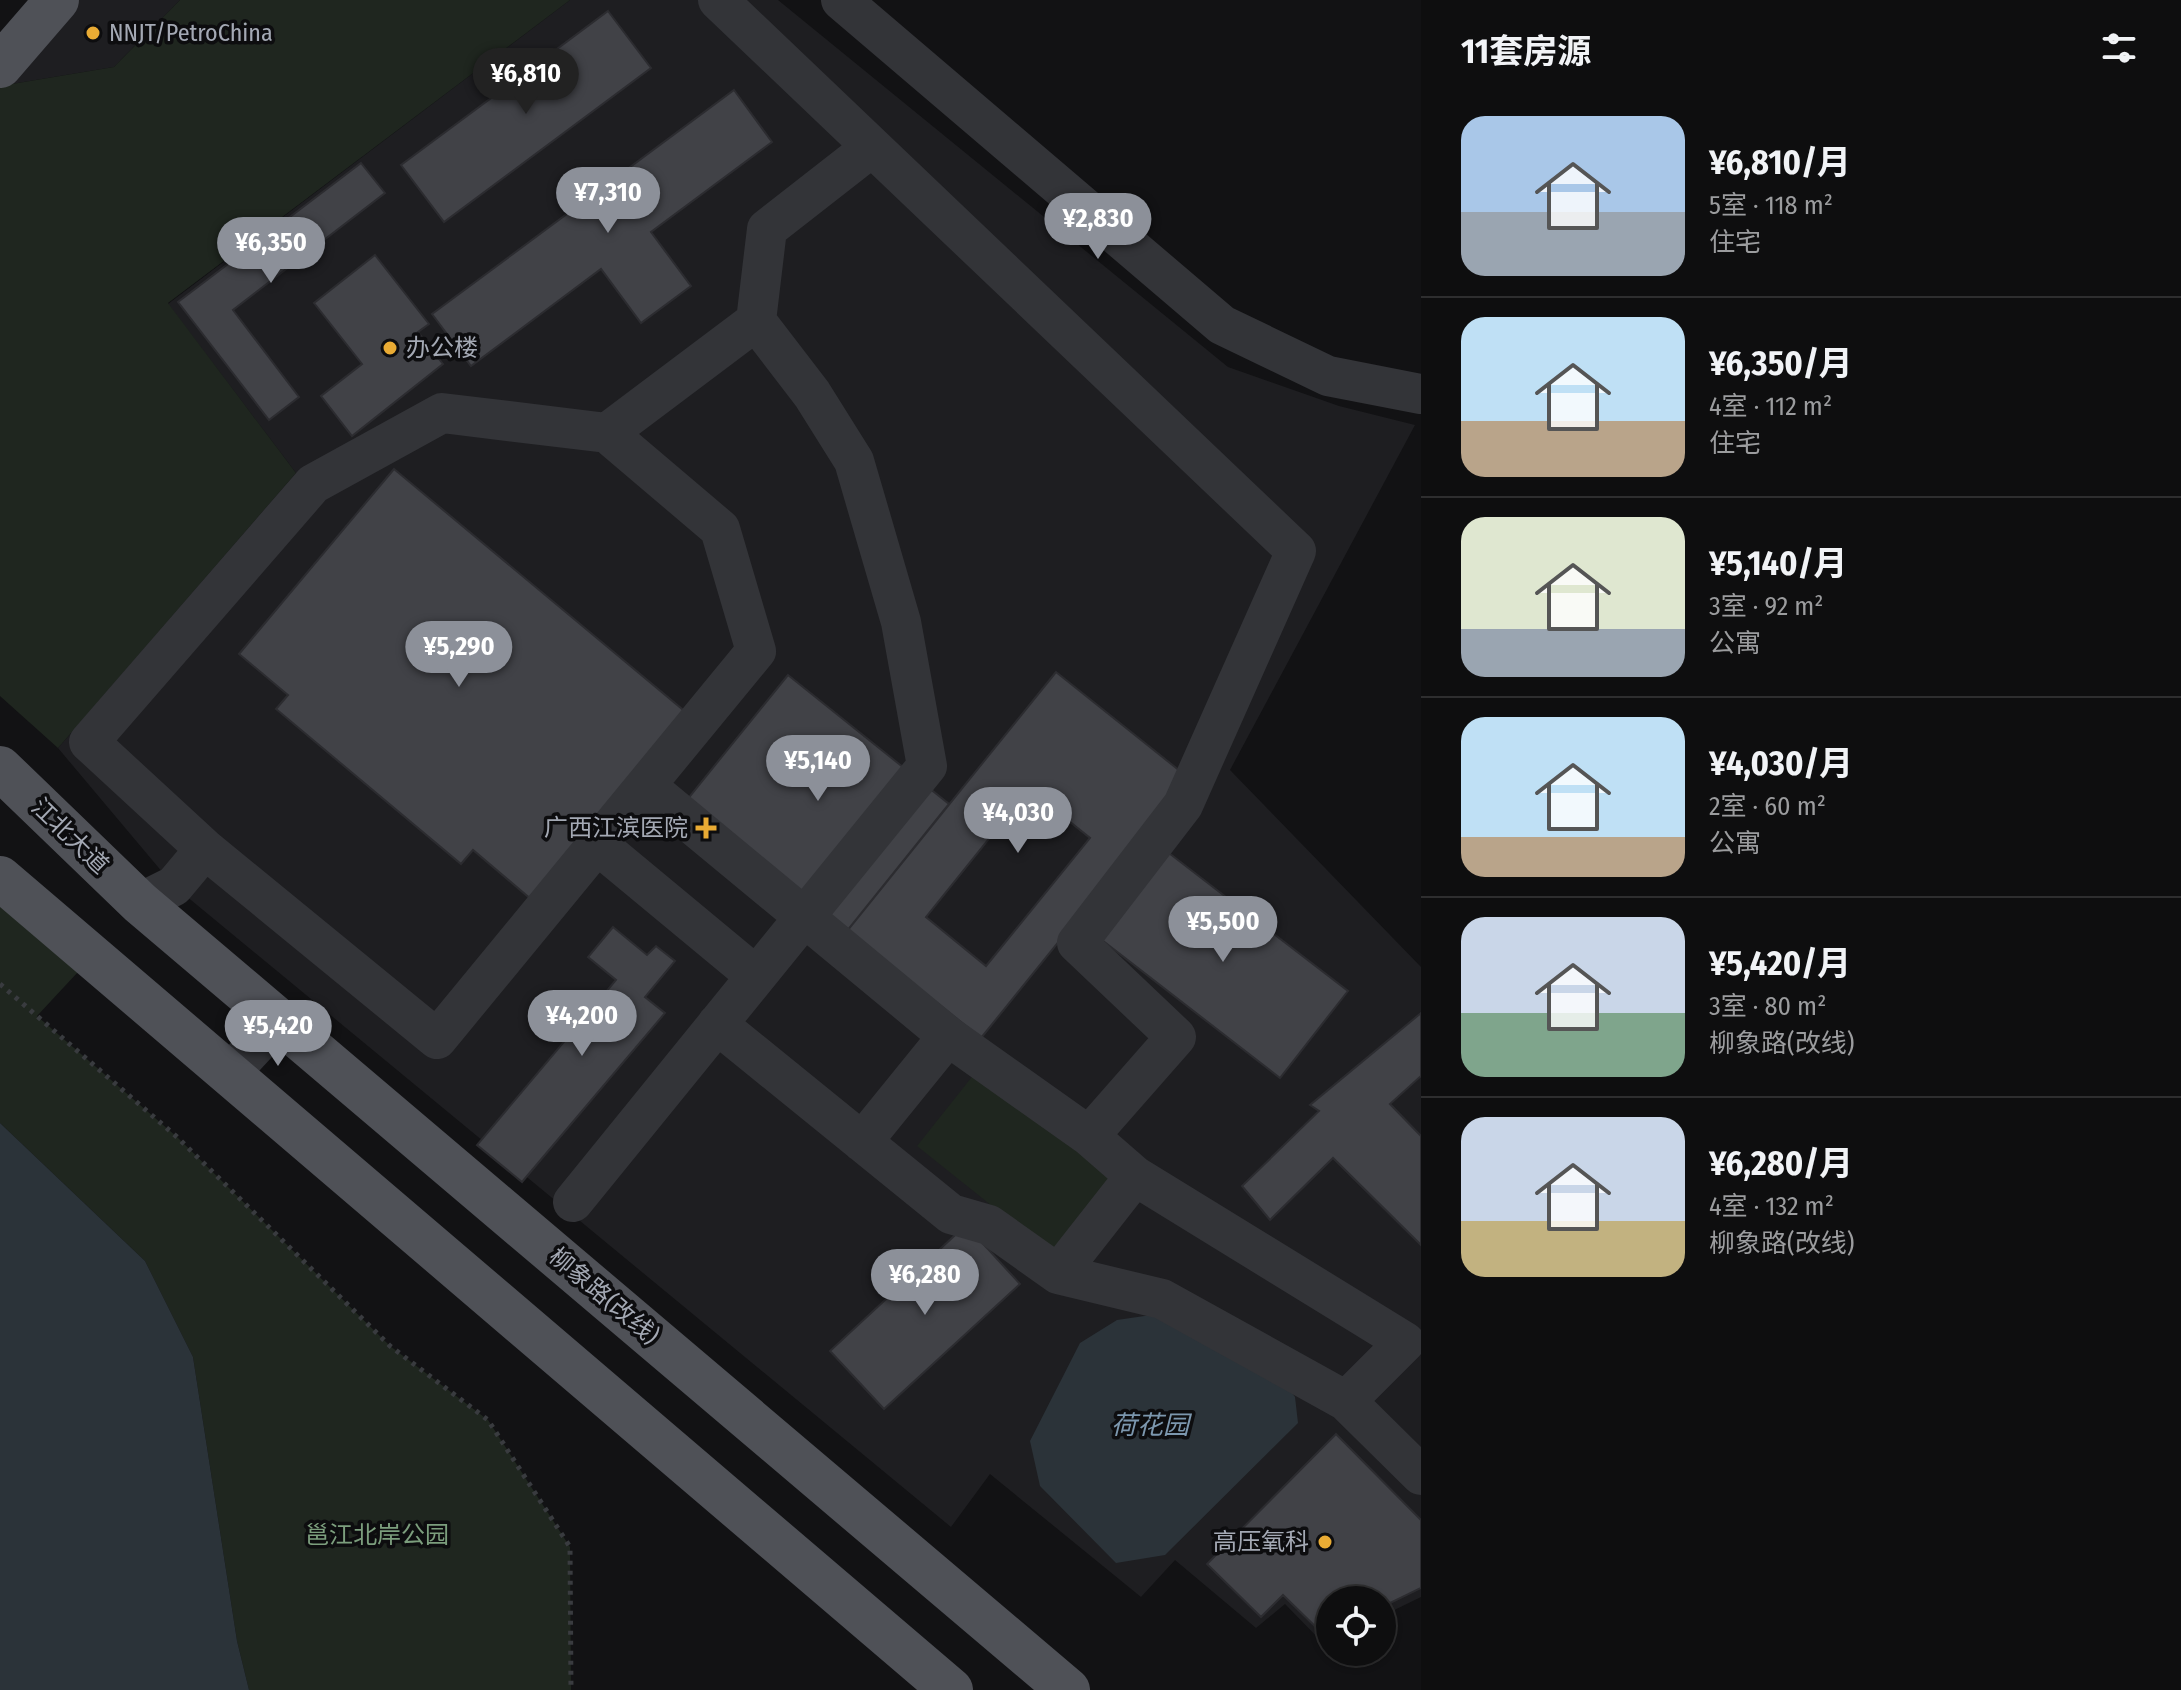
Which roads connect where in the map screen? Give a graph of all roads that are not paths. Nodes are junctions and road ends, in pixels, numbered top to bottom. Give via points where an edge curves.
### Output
1 (57, 0) edge
2 (718, 0) edge
3 (841, 0) edge
4 (0, 66) edge
5 (872, 147) junction
6 (756, 321) junction
7 (1421, 394) edge
8 (607, 433) junction
9 (0, 768) edge
10 (646, 786) junction
11 (598, 845) junction
12 (205, 849) junction
13 (0, 878) edge
14 (140, 903) junction
15 (804, 917) junction
16 (756, 976) junction
17 (279, 1020) junction
18 (717, 1024) junction
19 (948, 1036) junction
20 (230, 1073) junction
21 (1089, 1136) junction
22 (862, 1142) junction
23 (1135, 1176) junction
24 (573, 1202) dead end
25 (1058, 1274) junction
26 (1413, 1334) edge
27 (1346, 1401) junction
28 (1421, 1475) edge
29 (951, 1690) edge
30 (1068, 1690) edge

1 - 4 main road
2 - 5 street
3 - 7 street via 1222,325 1328,376
5 - 6 street via 767,229
5 - 21 street via 1296,551 1183,805 1077,943 1176,1037
6 - 8 street
6 - 15 street via 812,394 854,461 901,622 927,766
8 - 10 street via 720,529 756,651
8 - 12 street via 442,413 313,484 89,742
9 - 14 main road, 江北大道
10 - 11 street
10 - 15 street
11 - 12 street via 437,1039
11 - 16 street
12 - 14 street via 174,886
13 - 20 main road
14 - 17 main road, 柳象路(改线)
15 - 16 street
15 - 19 street
16 - 18 street
17 - 20 street
17 - 30 main road, 柳象路(改线)
18 - 22 street
18 - 24 street
19 - 21 street
19 - 22 street
20 - 29 main road
21 - 23 street
22 - 25 street via 951,1214 989,1225
23 - 25 street
23 - 26 street
25 - 27 street via 1162,1299
26 - 27 street
27 - 28 street

